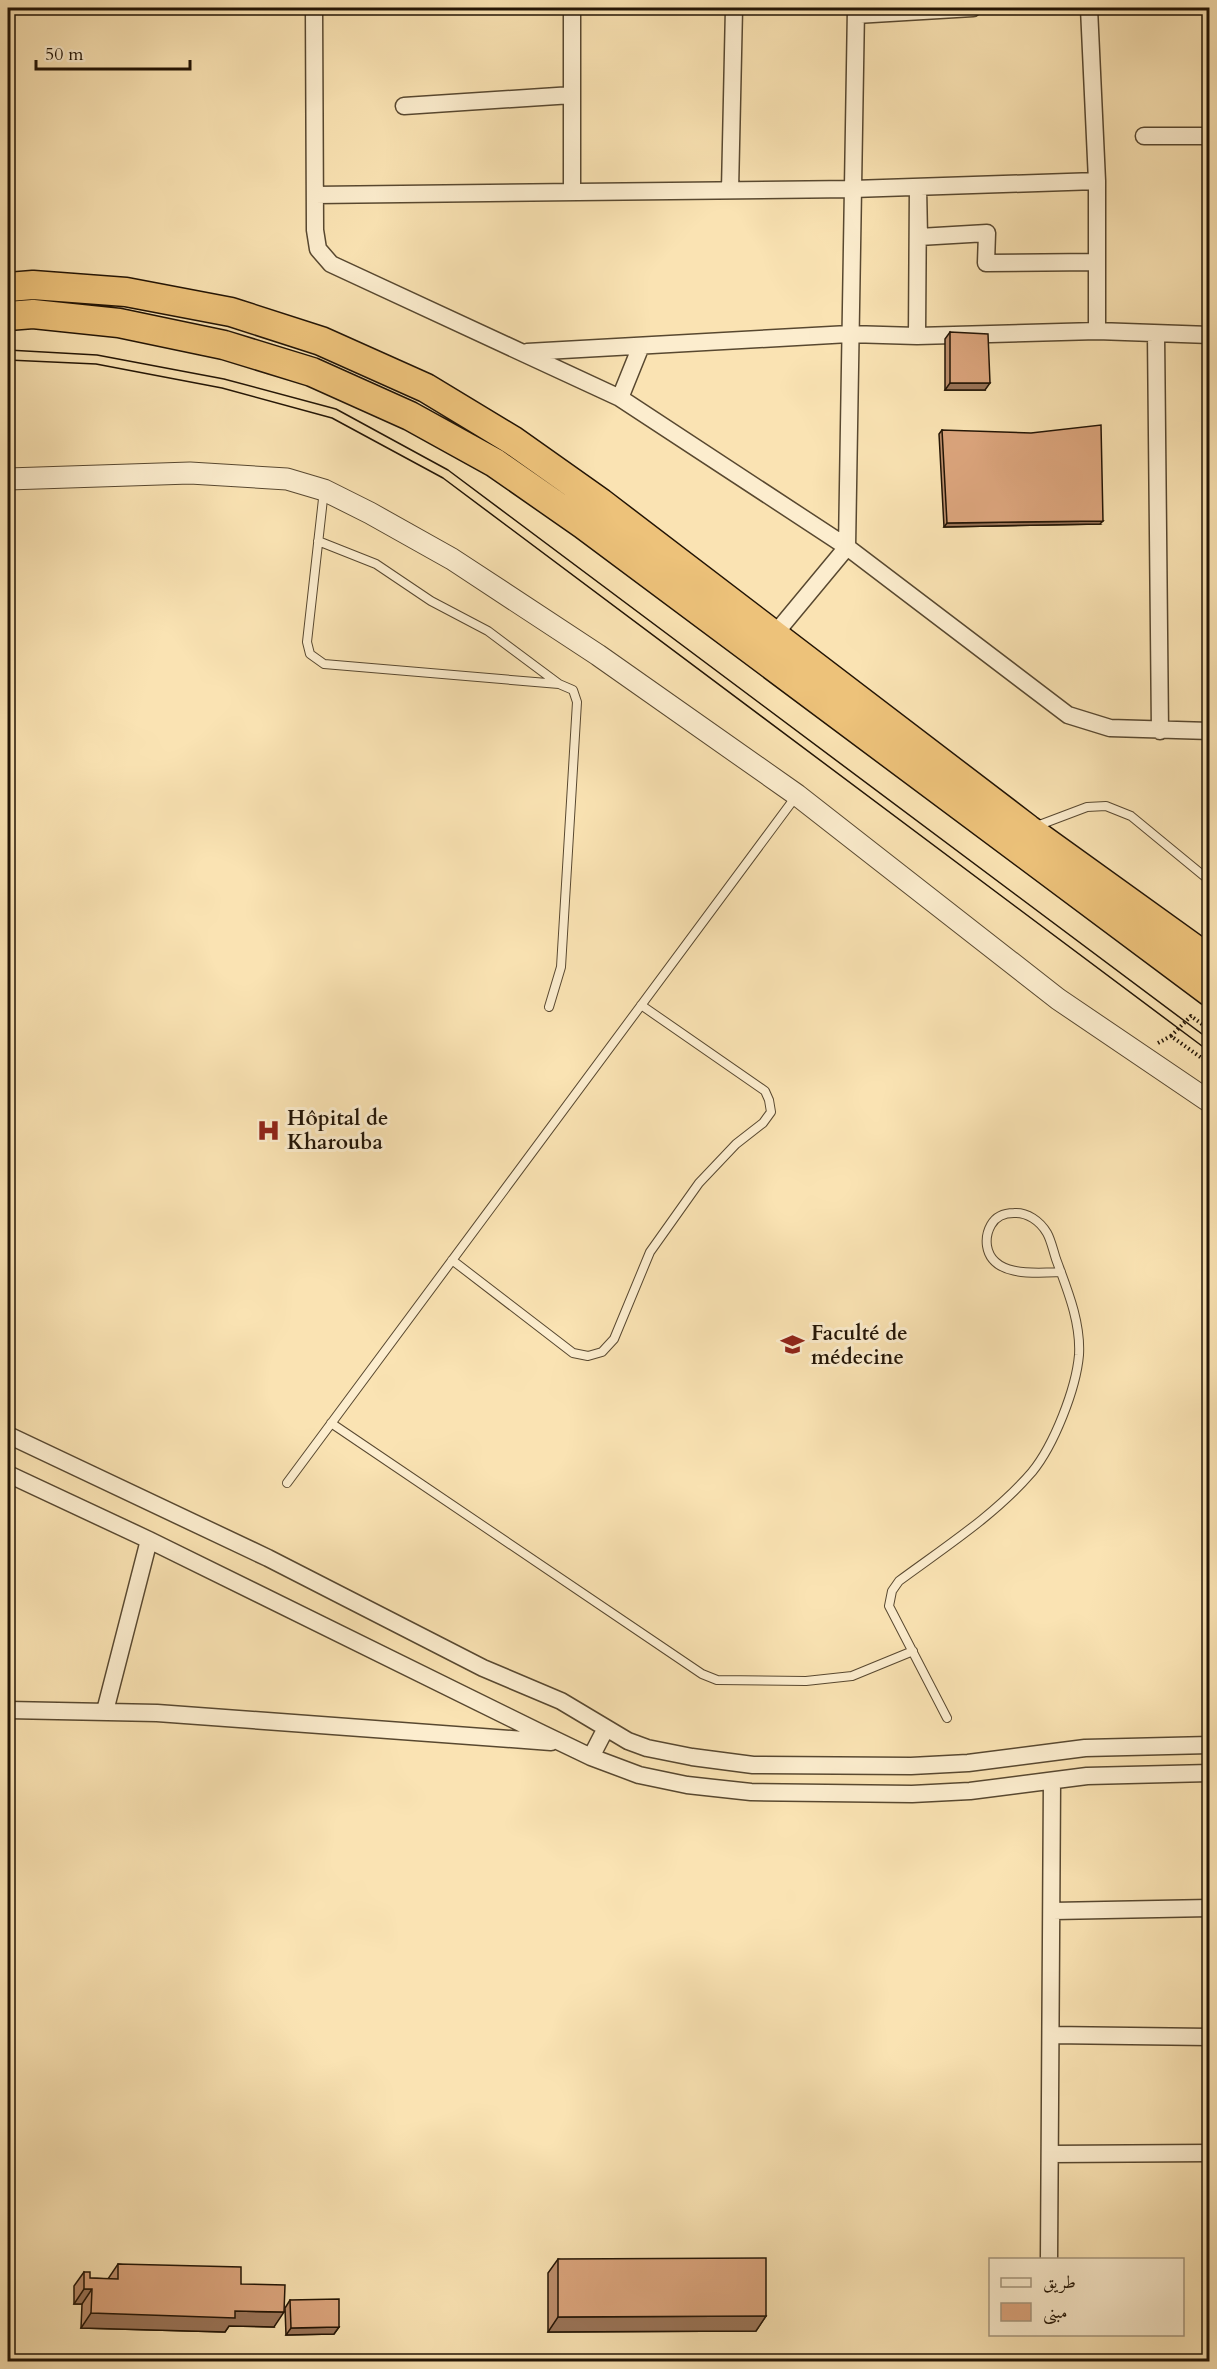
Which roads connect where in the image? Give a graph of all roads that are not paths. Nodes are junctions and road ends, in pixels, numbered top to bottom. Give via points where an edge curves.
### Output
1 (314, 8) edge
2 (572, 8) edge
3 (734, 8) edge
4 (973, 8) edge
5 (1089, 8) edge
6 (856, 11) edge
7 (572, 95) junction
8 (404, 106) dead end
9 (1144, 136) dead end
10 (1209, 136) edge
11 (1096, 181) junction
12 (918, 187) junction
13 (853, 189) junction
14 (730, 190) junction
15 (572, 192) junction
16 (315, 195) junction
17 (1097, 262) junction
18 (8, 286) edge
19 (8, 316) edge
20 (1097, 331) junction
21 (849, 334) junction
22 (1155, 334) junction
23 (1209, 335) edge
24 (917, 336) junction
25 (641, 346) junction
26 (523, 352) junction
27 (620, 398) junction
28 (8, 478) edge
29 (324, 490) junction
30 (318, 541) junction
31 (847, 547) junction
32 (774, 635) junction
33 (559, 684) junction
34 (1160, 731) junction
35 (1209, 731) edge
36 (797, 795) junction
37 (1028, 830) junction
38 (1209, 881) edge
39 (1209, 960) edge
40 (1209, 992) edge
41 (641, 1005) junction
42 (549, 1007) dead end
43 (1209, 1102) edge
44 (452, 1260) junction
45 (1061, 1272) junction
46 (331, 1423) junction
47 (8, 1435) edge
48 (8, 1474) edge
49 (287, 1483) dead end
50 (149, 1540) junction
51 (913, 1652) junction
52 (8, 1710) edge
53 (105, 1712) junction
54 (947, 1718) dead end
55 (606, 1728) junction
56 (561, 1743) junction
57 (1209, 1745) edge
58 (591, 1757) junction
59 (1209, 1773) edge
60 (1052, 1780) junction
61 (1209, 1908) edge
62 (1053, 1911) junction
63 (1051, 2035) junction
64 (1209, 2037) edge
65 (1209, 2153) edge
66 (1050, 2154) junction
67 (1049, 2258) edge

1 - 16 street
2 - 7 street
3 - 14 street
4 - 6 street
5 - 11 street
6 - 13 street
7 - 8 street
7 - 15 street
9 - 10 street
11 - 12 street
11 - 17 street
12 - 13 street
12 - 17 street via 919,237 987,233 986,263
12 - 24 street
13 - 14 street
13 - 21 street
14 - 15 street
15 - 16 street
16 - 26 street via 316,243 331,264
17 - 20 street
18 - 32 highway via 126,292 231,312 321,341 426,388 512,440 601,503
19 - 40 highway via 33,314 119,323 224,345 312,372 410,416 495,463 584,525
20 - 22 street
20 - 24 street
21 - 24 street
21 - 25 street
21 - 31 street
22 - 23 street
22 - 34 street
25 - 26 street
25 - 27 street
26 - 27 street
27 - 31 street
28 - 29 street via 190,473 287,479
29 - 30 lane
29 - 36 street via 452,559 598,655
30 - 33 lane via 376,564 432,601 488,631
30 - 33 lane via 306,642 310,654 324,664
31 - 32 street
31 - 34 street via 1068,715 1110,728
32 - 37 highway
33 - 42 lane via 573,690 577,702 561,967
34 - 35 street
36 - 41 lane
36 - 43 street via 1058,999
37 - 38 lane via 1087,807 1106,806 1131,816
37 - 39 highway
41 - 44 lane
41 - 44 lane via 765,1092 771,1112 699,1183 650,1252 614,1340 602,1352 588,1356 573,1353
44 - 46 lane
45 - 45 lane via 1047,1233 1033,1218 1012,1212 999,1215 991,1224 986,1237 992,1260 1004,1268 1025,1273
45 - 51 lane via 1078,1324 1079,1355 1072,1390 1055,1434 1033,1471 983,1519 899,1581 889,1606
46 - 49 lane
46 - 51 lane via 702,1674 717,1680 852,1677
47 - 55 street via 268,1558 483,1668 561,1701
48 - 50 street
50 - 53 street
50 - 56 street
51 - 54 lane
52 - 53 street
53 - 56 street via 169,1713
55 - 57 street via 647,1748 753,1765 911,1766 1085,1748
55 - 58 street
56 - 58 street
58 - 60 street via 639,1775 751,1792 912,1794
59 - 60 street
60 - 62 street
61 - 62 street
62 - 63 street
63 - 64 street
63 - 66 street
65 - 66 street
66 - 67 street

